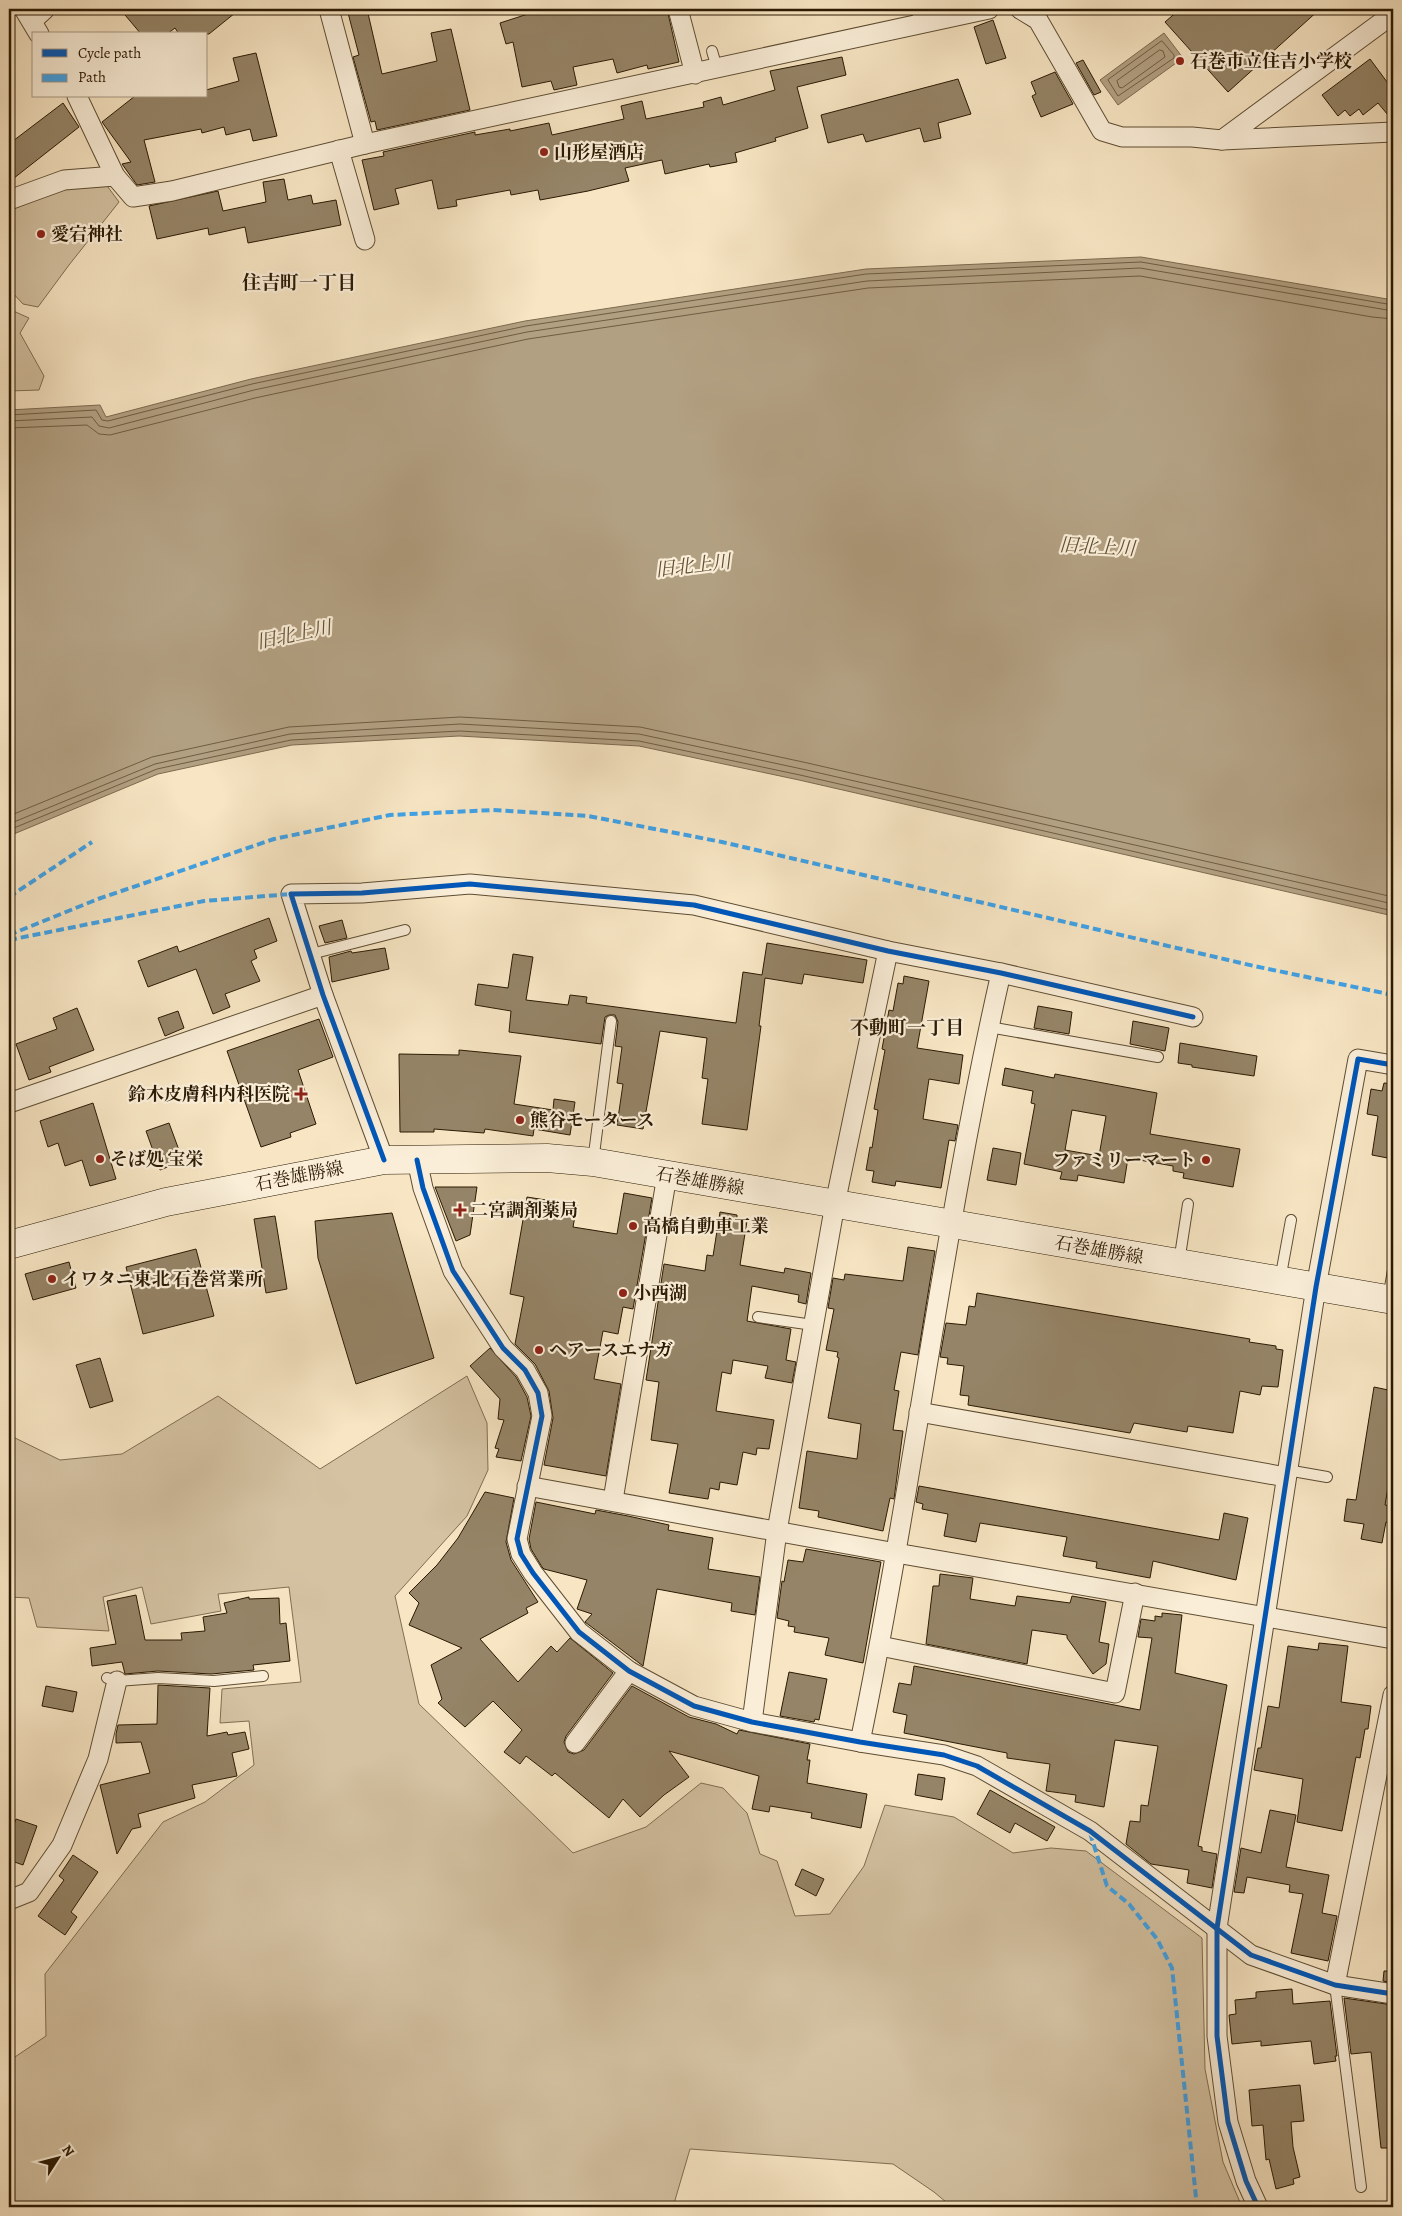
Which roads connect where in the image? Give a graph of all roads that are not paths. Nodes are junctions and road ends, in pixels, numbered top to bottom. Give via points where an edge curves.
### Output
1 (329, 9) edge
2 (678, 9) edge
3 (989, 9) edge
4 (1020, 9) edge
5 (1393, 14) edge
6 (919, 16) edge
7 (695, 74) junction
8 (78, 98) edge
9 (1393, 132) edge
10 (1217, 140) junction
11 (365, 144) junction
12 (339, 150) junction
13 (115, 176) junction
14 (9, 200) edge
15 (365, 240) dead end
16 (405, 930) dead end
17 (888, 951) junction
18 (311, 954) junction
19 (1001, 973) junction
20 (324, 995) junction
21 (1193, 1017) dead end
22 (611, 1021) dead end
23 (989, 1027) junction
24 (1158, 1057) dead end
25 (1393, 1065) edge
26 (9, 1103) edge
27 (384, 1160) junction
28 (417, 1160) junction
29 (593, 1162) junction
30 (668, 1175) junction
31 (835, 1204) junction
32 (1188, 1204) dead end
33 (1291, 1220) dead end
34 (952, 1225) junction
35 (9, 1245) edge
36 (1179, 1264) junction
37 (1393, 1270) edge
38 (1280, 1281) junction
39 (1316, 1287) junction
40 (1391, 1300) edge
41 (758, 1317) dead end
42 (814, 1325) junction
43 (919, 1412) junction
44 (1286, 1473) junction
45 (1327, 1477) dead end
46 (527, 1486) junction
47 (613, 1500) junction
48 (777, 1531) junction
49 (896, 1553) junction
50 (1135, 1593) junction
51 (1265, 1615) junction
52 (1393, 1639) edge
53 (880, 1646) junction
54 (628, 1671) junction
55 (263, 1676) dead end
56 (112, 1680) joint
57 (1393, 1694) edge
58 (752, 1722) junction
59 (860, 1742) junction
60 (575, 1743) dead end
61 (9, 1900) edge
62 (1216, 1928) junction
63 (1335, 1985) junction
64 (1393, 1994) edge
65 (1361, 2187) dead end
66 (1258, 2207) edge

1 - 11 street
2 - 7 street
3 - 6 street
4 - 10 street via 1038,20 1102,131 1122,137
5 - 10 street
6 - 7 street via 714,60
7 - 11 street
8 - 13 street
9 - 10 street
11 - 12 street
12 - 13 street via 172,191 133,197
12 - 15 street
13 - 14 street via 64,180
16 - 18 lane
17 - 18 street via 694,905 470,884 362,893 291,894
17 - 19 street
17 - 31 street
18 - 20 street
19 - 21 street
19 - 23 street
20 - 26 street
20 - 27 street
22 - 29 lane
23 - 24 lane
23 - 34 street
25 - 39 street via 1358,1059
27 - 28 main road, 石巻雄勝線
27 - 35 main road, 石巻雄勝線 via 166,1202
28 - 29 main road, 石巻雄勝線 via 547,1158
28 - 46 street via 423,1188 453,1270 503,1348 525,1370 538,1393 542,1416
29 - 30 main road, 石巻雄勝線
30 - 31 main road, 石巻雄勝線
30 - 47 street
31 - 34 main road, 石巻雄勝線
31 - 42 street
32 - 36 lane
33 - 38 lane
34 - 36 main road, 石巻雄勝線
34 - 43 street
36 - 38 main road, 石巻雄勝線
37 - 40 lane
38 - 39 main road, 石巻雄勝線
39 - 40 main road, 石巻雄勝線
39 - 44 street
41 - 42 lane
42 - 48 street
43 - 44 street
43 - 49 street
44 - 45 lane
44 - 51 street
46 - 47 street
46 - 54 street via 516,1539 521,1554 579,1632
47 - 48 street
48 - 49 street
48 - 58 street
49 - 50 street
49 - 53 street
50 - 51 street
50 - 53 street via 1115,1693
51 - 52 street
51 - 62 street
53 - 59 street
54 - 58 street via 694,1706
54 - 60 street
55 - 56 lane via 214,1681
56 - 61 street via 98,1758 62,1845 29,1892
57 - 63 street
58 - 59 street
59 - 62 street via 944,1755 976,1766 1090,1831
62 - 63 street via 1251,1955
62 - 66 street via 1217,2036 1228,2122 1246,2181
63 - 64 street
63 - 65 lane

